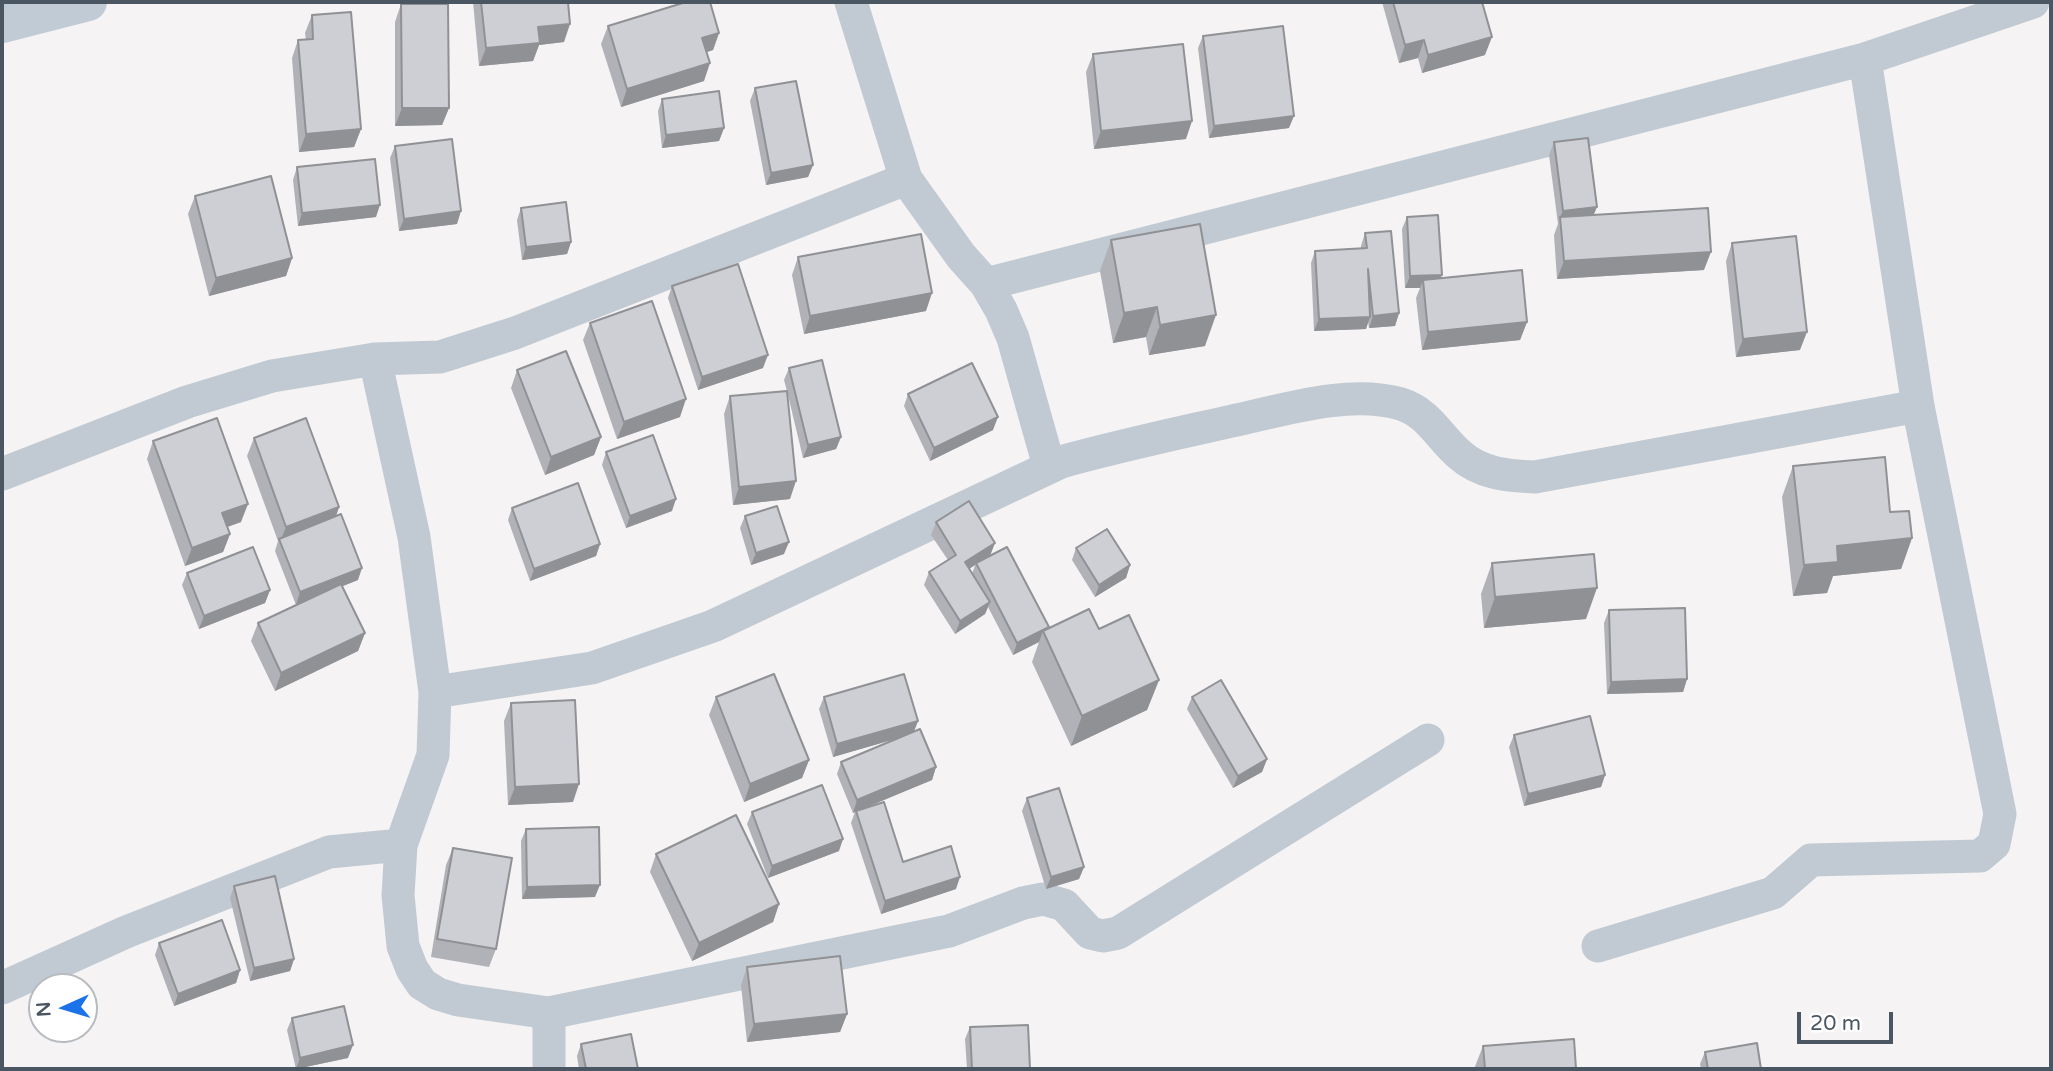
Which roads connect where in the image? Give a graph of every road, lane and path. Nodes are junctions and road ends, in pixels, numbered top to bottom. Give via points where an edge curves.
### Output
1 (88, 2) edge
2 (851, 2) edge
3 (2033, 2) edge
4 (2, 24) edge
5 (1865, 59) junction
6 (906, 179) junction
7 (986, 284) junction
8 (375, 359) junction
9 (1918, 406) junction
10 (1049, 466) junction
11 (2, 474) edge
12 (435, 692) junction
13 (1428, 740) dead end
14 (401, 845) junction
15 (1598, 946) dead end
16 (2, 988) edge
17 (549, 1013) junction
18 (549, 1069) edge

1 - 4 main road
2 - 6 street
3 - 5 street
5 - 7 street
5 - 9 street
6 - 7 street
6 - 8 street via 514,333 440,357
7 - 10 street via 1013,338
8 - 11 street via 272,376 187,402
8 - 12 street via 414,537
9 - 10 street via 1535,477 1505,475 1462,457 1423,413 1399,404 1339,401 1135,442
9 - 15 street via 2000,814 1994,844 1980,856 1811,860 1773,894
10 - 12 street via 713,626 592,668
12 - 14 street via 433,755
13 - 17 street via 1118,933 1090,933 1064,905 1043,899 949,931
14 - 16 street via 328,852 126,932
14 - 17 street via 400,930 412,969 422,984 458,1000
17 - 18 street

